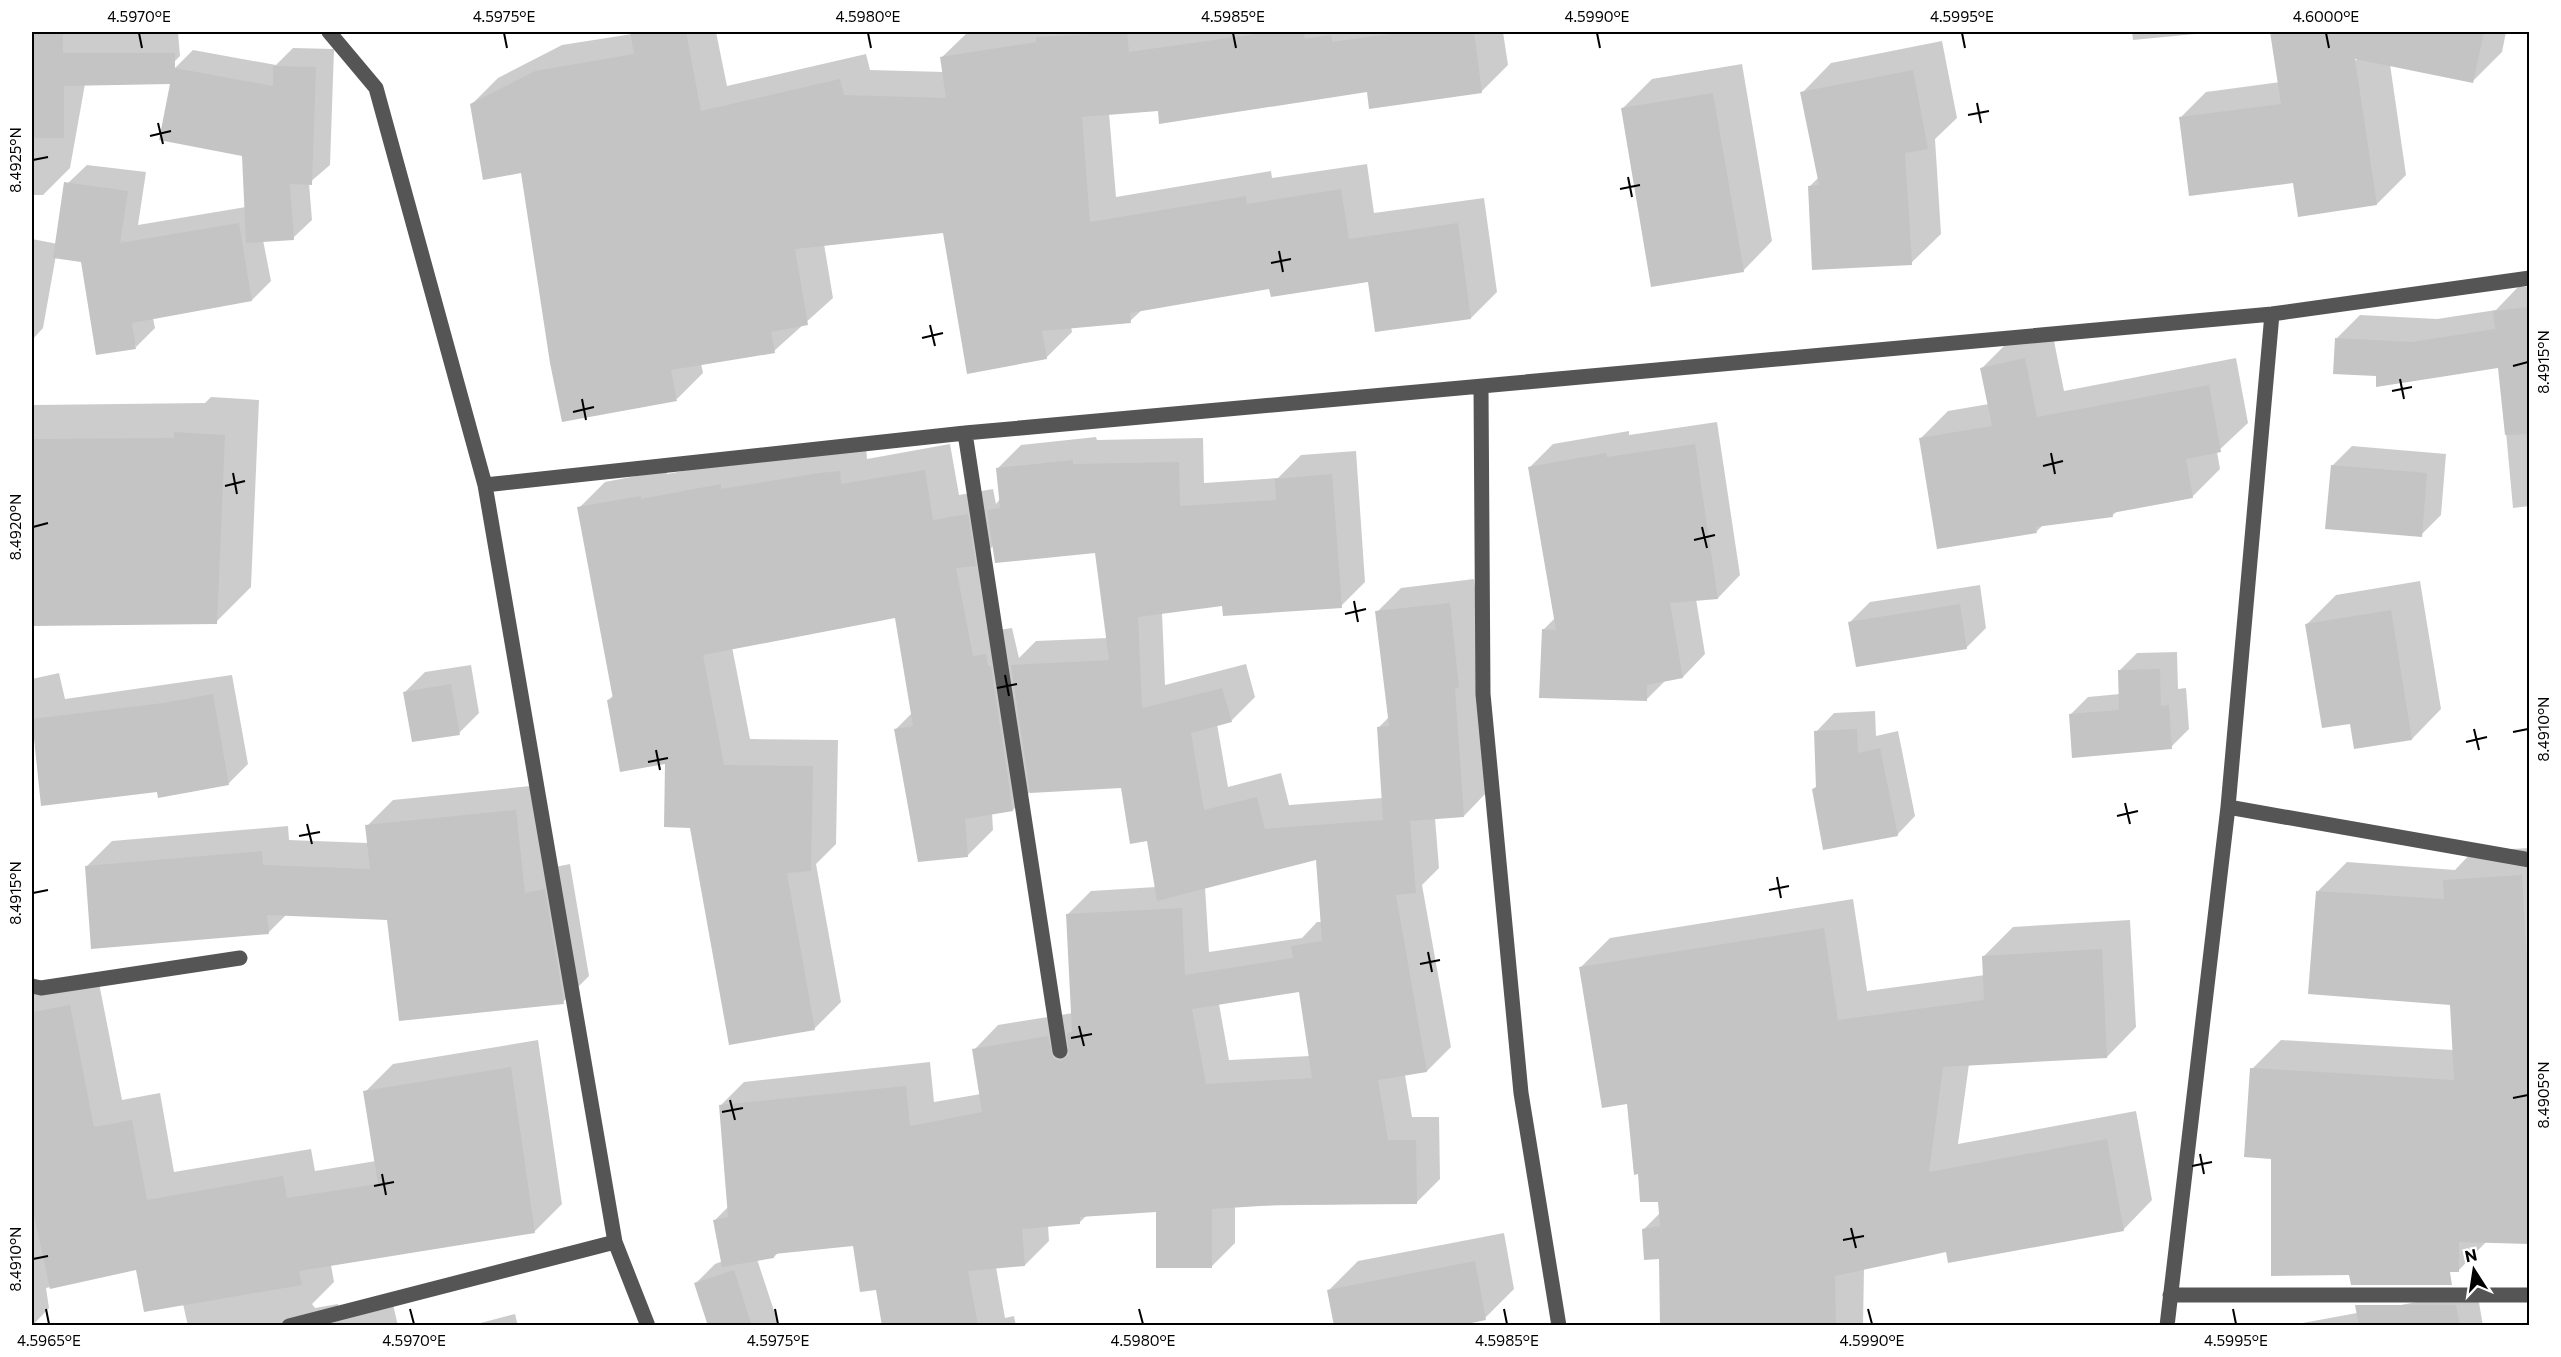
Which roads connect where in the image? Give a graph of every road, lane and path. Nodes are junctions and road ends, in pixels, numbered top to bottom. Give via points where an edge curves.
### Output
1 (329, 32) edge
2 (2529, 278) edge
3 (2272, 314) junction
4 (1481, 387) junction
5 (965, 433) junction
6 (485, 485) junction
7 (2228, 807) junction
8 (2529, 860) edge
9 (240, 958) dead end
10 (32, 986) edge
11 (1060, 1051) dead end
12 (615, 1242) junction
13 (2169, 1295) junction
14 (2529, 1295) edge
15 (289, 1326) edge
16 (648, 1326) edge
17 (1559, 1326) edge
18 (2167, 1326) edge

1 - 6 street via 376,88
2 - 3 street
3 - 4 street
3 - 7 street
4 - 5 street
4 - 17 street via 1483,694 1521,1094
5 - 6 street
5 - 11 street
6 - 12 street
7 - 8 street
7 - 13 street
9 - 10 street via 41,988
12 - 15 street
12 - 16 street
13 - 14 street
13 - 18 street

